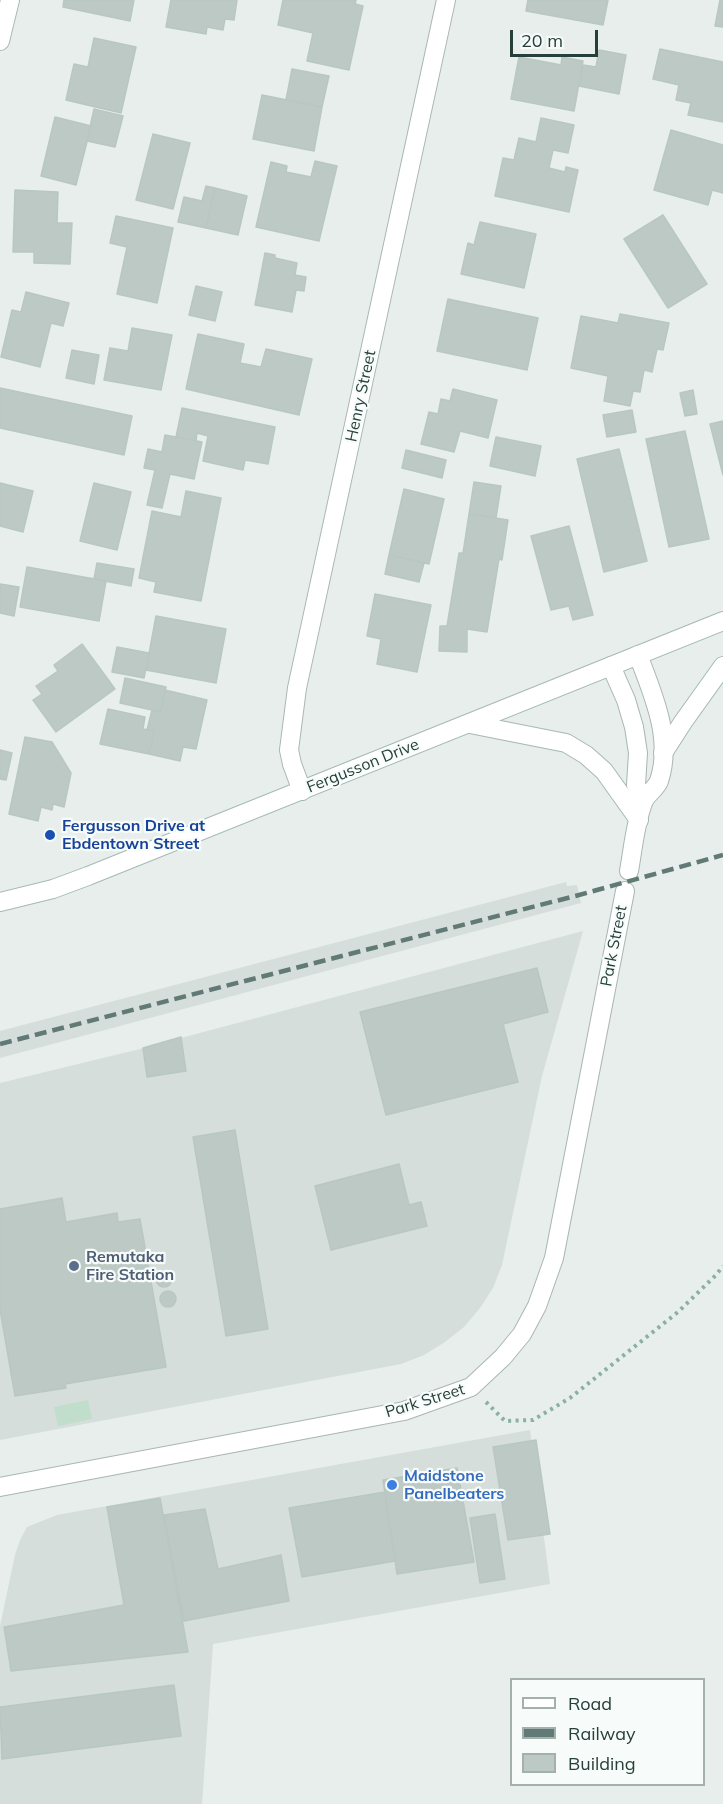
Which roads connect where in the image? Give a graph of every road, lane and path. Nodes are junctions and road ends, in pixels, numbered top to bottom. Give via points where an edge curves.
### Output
1 (10, 0) edge
2 (446, 0) edge
3 (0, 41) edge
4 (723, 621) edge
5 (638, 656) junction
6 (612, 666) junction
7 (723, 666) edge
8 (470, 724) junction
9 (663, 753) junction
10 (302, 791) junction
11 (643, 800) junction
12 (639, 820) junction
13 (629, 871) dead end
14 (625, 891) dead end
15 (0, 902) edge
16 (723, 1266) edge
17 (471, 1387) junction
18 (0, 1487) edge

1 - 3 street
2 - 10 street, Henry Street via 297,688 289,750
4 - 5 street, Fergusson Drive
5 - 6 street, Fergusson Drive
5 - 9 street via 654,696
6 - 8 street, Fergusson Drive
6 - 11 street via 634,728 638,753 636,785
7 - 9 street
8 - 10 street, Fergusson Drive
8 - 12 street via 567,743 604,771
9 - 11 street via 659,783
10 - 15 street, Fergusson Drive via 53,889
11 - 12 street
12 - 13 street
14 - 17 street, Park Street via 554,1258 522,1334
16 - 17 path via 678,1312 570,1398 533,1420 505,1422
17 - 18 street, Park Street via 404,1411

